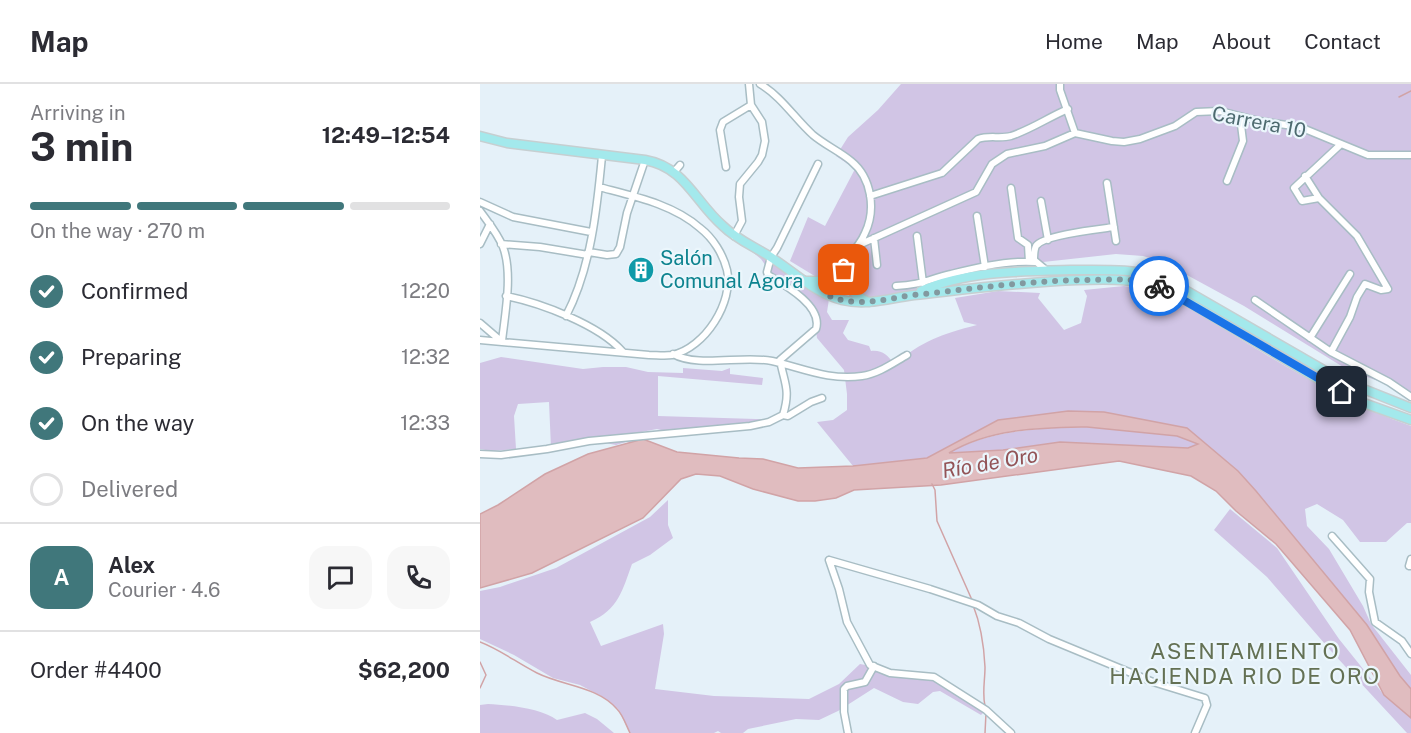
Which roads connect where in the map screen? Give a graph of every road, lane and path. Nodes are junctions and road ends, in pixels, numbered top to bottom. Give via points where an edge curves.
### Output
1 (749, 84) edge
2 (760, 84) edge
3 (1060, 84) edge
4 (751, 105) junction
5 (1068, 109) junction
6 (1240, 117) junction
7 (1075, 133) junction
8 (480, 136) edge
9 (1340, 145) junction
10 (1411, 155) edge
11 (602, 156) junction
12 (645, 160) junction
13 (818, 164) dead end
14 (726, 167) dead end
15 (1305, 176) junction
16 (1227, 182) dead end
17 (1107, 183) dead end
18 (599, 187) junction
19 (1011, 188) dead end
20 (633, 196) junction
21 (870, 196) junction
22 (1319, 198) junction
23 (1041, 201) dead end
24 (480, 202) edge
25 (480, 211) edge
26 (977, 216) dead end
27 (869, 220) junction
28 (490, 224) junction
29 (1114, 227) junction
30 (886, 231) junction
31 (591, 232) junction
32 (734, 236) junction
33 (917, 236) dead end
34 (874, 238) junction
35 (1048, 240) junction
36 (1116, 241) dead end
37 (480, 244) edge
38 (501, 244) junction
39 (859, 245) junction
40 (588, 254) junction
41 (771, 257) junction
42 (845, 261) junction
43 (1032, 262) junction
44 (877, 265) dead end
45 (985, 267) junction
46 (1046, 270) junction
47 (834, 274) junction
48 (1350, 274) dead end
49 (798, 277) junction
50 (923, 283) junction
51 (896, 286) dead end
52 (825, 294) junction
53 (913, 295) junction
54 (506, 296) junction
55 (1255, 300) dead end
56 (872, 302) junction
57 (566, 316) junction
58 (480, 323) edge
59 (1310, 338) junction
60 (480, 340) edge
61 (502, 341) junction
62 (622, 351) junction
63 (1331, 352) junction
64 (673, 354) junction
65 (907, 355) dead end
66 (780, 364) junction
67 (822, 398) dead end
68 (1411, 398) edge
69 (1411, 408) edge
70 (783, 415) junction
71 (1411, 420) edge
72 (480, 454) edge
73 (1332, 536) dead end
74 (1411, 654) edge
75 (874, 666) junction
76 (849, 733) edge
77 (1011, 733) edge
78 (1195, 733) edge

1 - 4 street
2 - 21 street via 812,134 854,163
3 - 5 street
4 - 14 street via 721,125
4 - 32 street via 762,122 765,141 758,162 740,184 742,221
5 - 7 street
5 - 21 street via 1008,137 978,139 942,173
6 - 7 street, Carrera 10 via 1220,111 1196,112 1163,132 1124,142
6 - 9 street, Carrera 10 via 1299,127
6 - 16 street via 1243,141
7 - 30 street via 1045,146 1000,157 976,192
8 - 11 highway
9 - 10 street, Carrera 10 via 1368,155
9 - 15 street
11 - 12 highway
11 - 18 street
12 - 20 street
12 - 32 highway via 677,168 711,214
13 - 41 street
15 - 22 street
15 - 22 street via 1294,188 1302,201
17 - 29 street
18 - 20 street
18 - 31 street
19 - 43 street via 1018,238 1028,245
20 - 40 street via 616,254
20 - 64 street via 665,207 700,228 720,253 727,271 721,313 708,333
21 - 27 street
22 - 63 street via 1357,236 1388,290 1365,284
23 - 35 street
24 - 31 street via 513,217
25 - 28 street
26 - 45 street
27 - 30 street via 875,230
27 - 39 street
28 - 37 street
28 - 38 street
29 - 35 street
29 - 36 street
30 - 34 street
31 - 40 street
32 - 41 highway
33 - 50 street
34 - 39 street
34 - 44 street
35 - 43 street via 1036,247
38 - 40 street
38 - 54 street via 506,258
39 - 42 street
40 - 57 street
41 - 49 highway
41 - 66 street via 768,275 799,296 818,322 816,329 783,356
42 - 47 street
42 - 56 highway via 849,287
43 - 45 street
43 - 46 street
45 - 50 street
46 - 53 highway via 981,276
46 - 69 highway via 1119,270 1166,279 1333,376
47 - 49 highway via 818,282
47 - 52 street
48 - 59 street
49 - 52 highway
50 - 51 street
52 - 56 highway via 850,302
53 - 56 highway
53 - 71 highway via 1033,281 1146,282 1167,290 1358,401
54 - 57 street
54 - 61 street
55 - 59 street
57 - 62 street via 612,340
58 - 61 street
59 - 63 street
60 - 61 street
61 - 62 street
62 - 64 street
63 - 68 street
64 - 66 street via 682,359
65 - 66 street via 861,377 826,376
66 - 70 street via 788,401
67 - 70 street via 788,417
70 - 72 street via 750,426 589,441 501,455
73 - 74 street via 1370,579 1375,622 1402,641
75 - 76 street via 868,680 844,688
75 - 77 street via 890,673 934,677 986,710
75 - 78 street via 847,622 828,560 978,605 1048,639 1153,682 1204,698 1207,705

